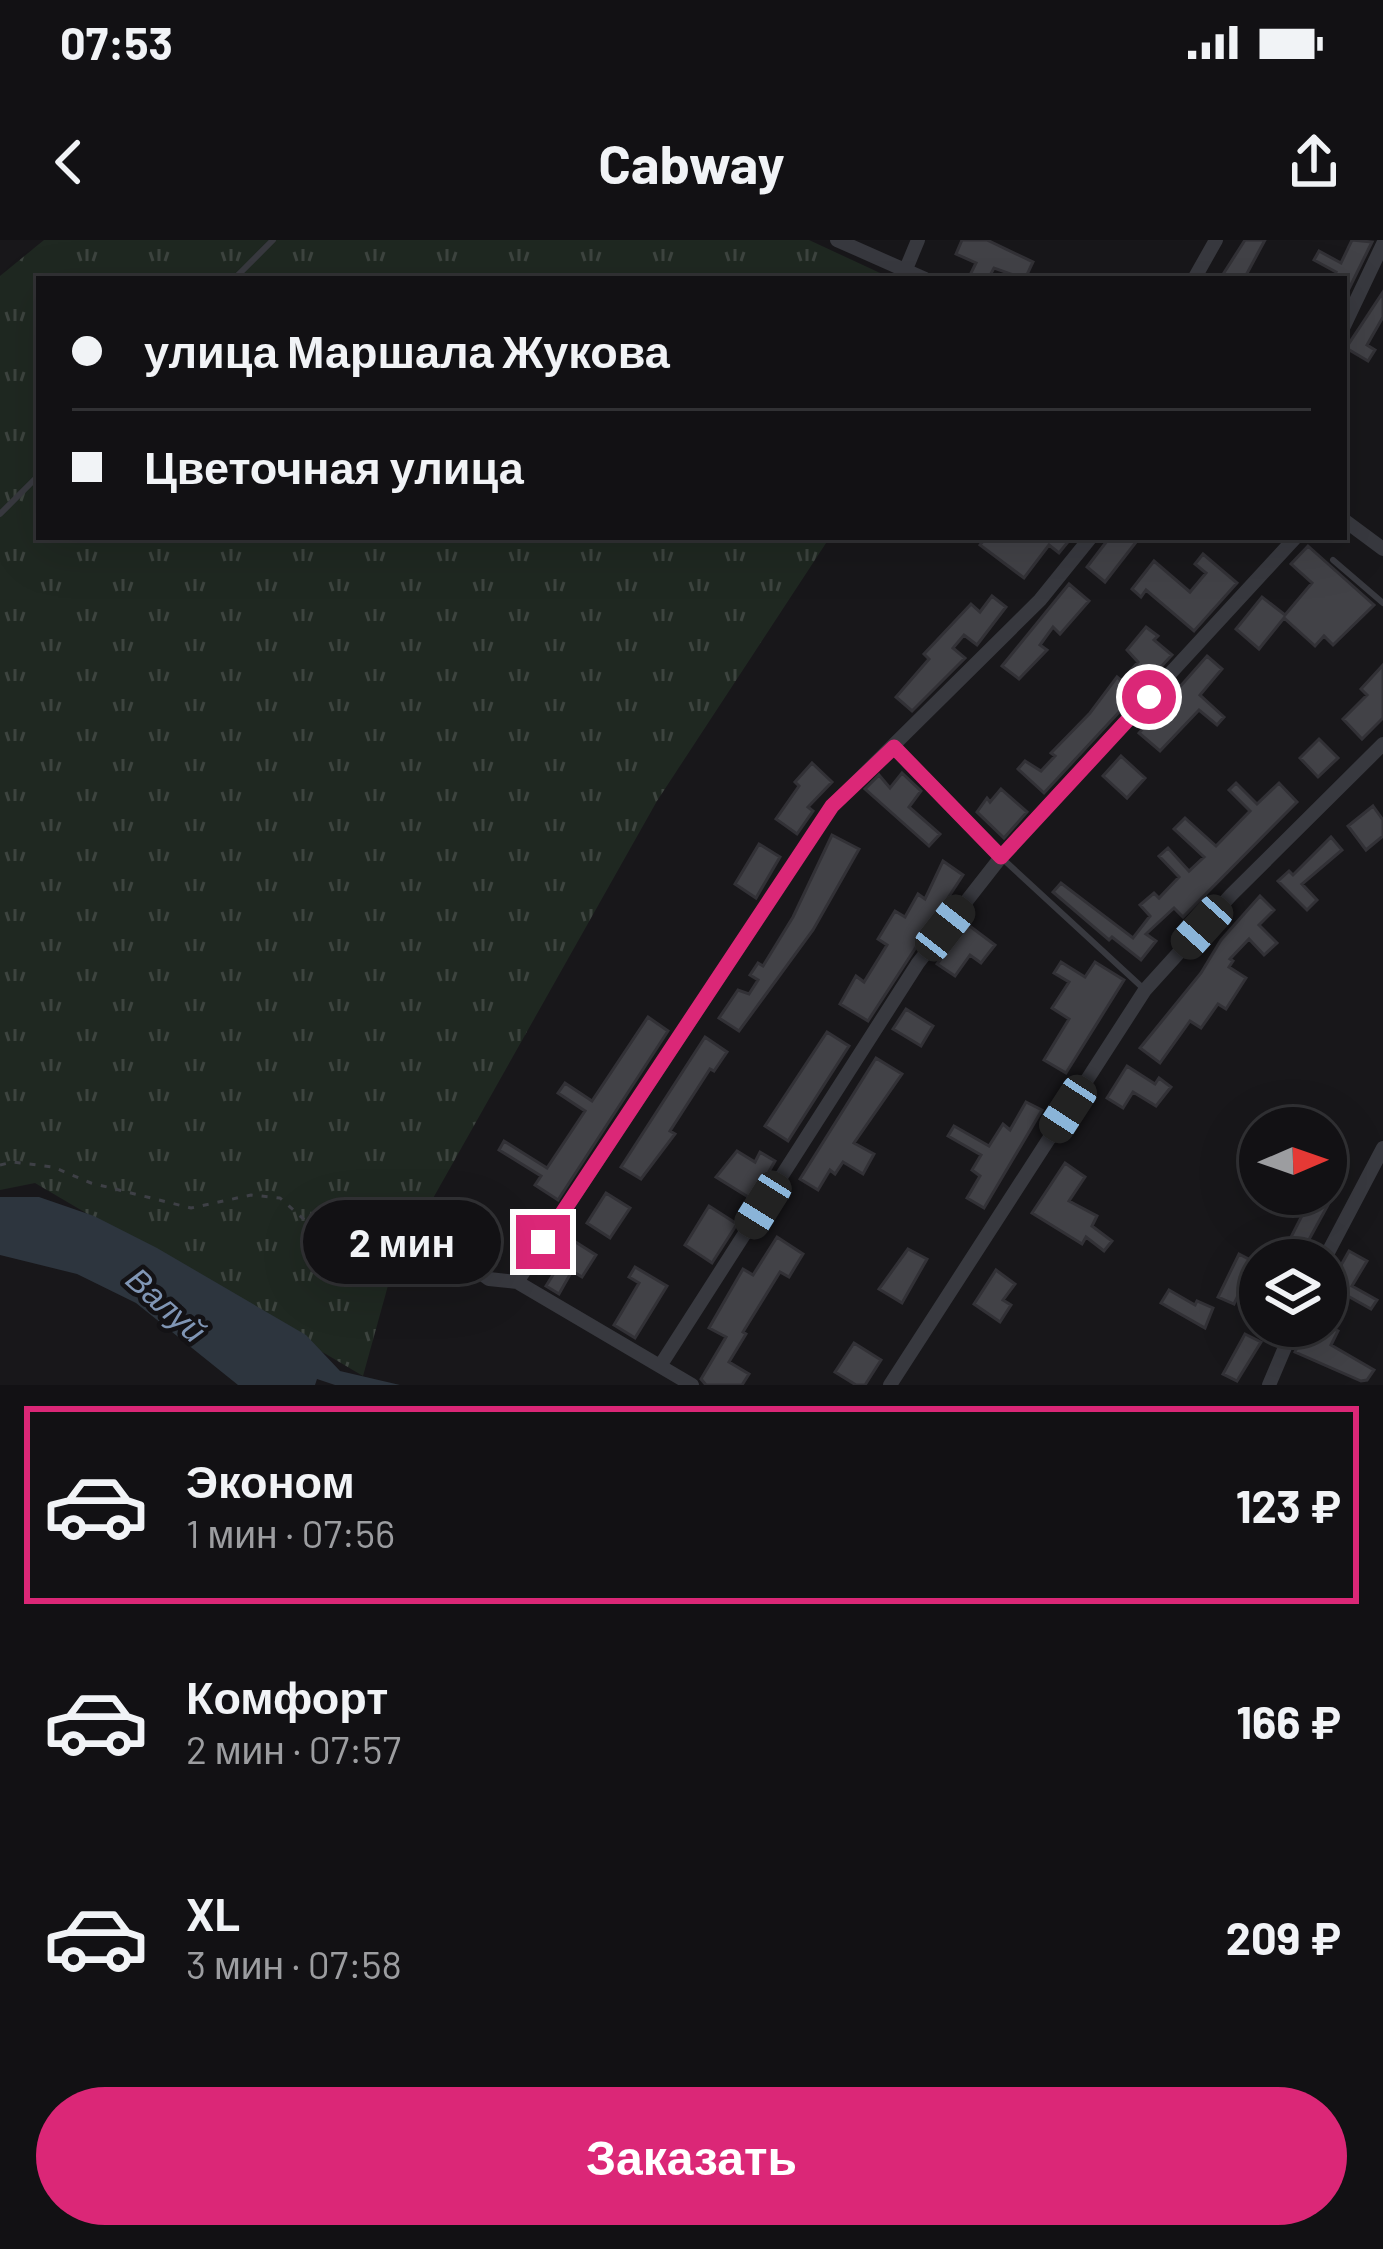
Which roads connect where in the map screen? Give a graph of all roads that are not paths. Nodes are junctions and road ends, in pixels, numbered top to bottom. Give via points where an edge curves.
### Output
1 (273, 240) edge
2 (838, 240) edge
3 (918, 240) edge
4 (1216, 240) edge
5 (1383, 244) edge
6 (906, 269) junction
7 (237, 276) edge
8 (919, 276) edge
9 (1196, 276) edge
10 (1347, 320) edge
11 (36, 478) edge
12 (0, 514) edge
13 (1347, 522) edge
14 (1089, 540) edge
15 (1293, 540) edge
16 (1383, 549) edge
17 (1333, 560) dead end
18 (1383, 603) edge
19 (1383, 744) edge
20 (894, 747) junction
21 (1001, 857) junction
22 (1145, 990) junction
23 (1383, 1148) edge
24 (1335, 1239) edge
25 (456, 1256) road end
26 (517, 1282) junction
27 (1285, 1347) edge
28 (661, 1366) junction
29 (692, 1385) edge
30 (890, 1385) edge
31 (1269, 1385) edge

1 - 7 lane
2 - 6 street
3 - 6 street
4 - 9 street
5 - 10 street
6 - 8 street
11 - 12 lane
13 - 16 street
14 - 20 street
15 - 21 street
17 - 18 lane
19 - 22 street
20 - 21 street
20 - 26 street via 832,806
21 - 22 lane
21 - 28 street via 918,963
22 - 30 street
23 - 24 street
25 - 26 street via 489,1279
26 - 28 street
27 - 31 street
28 - 29 street

